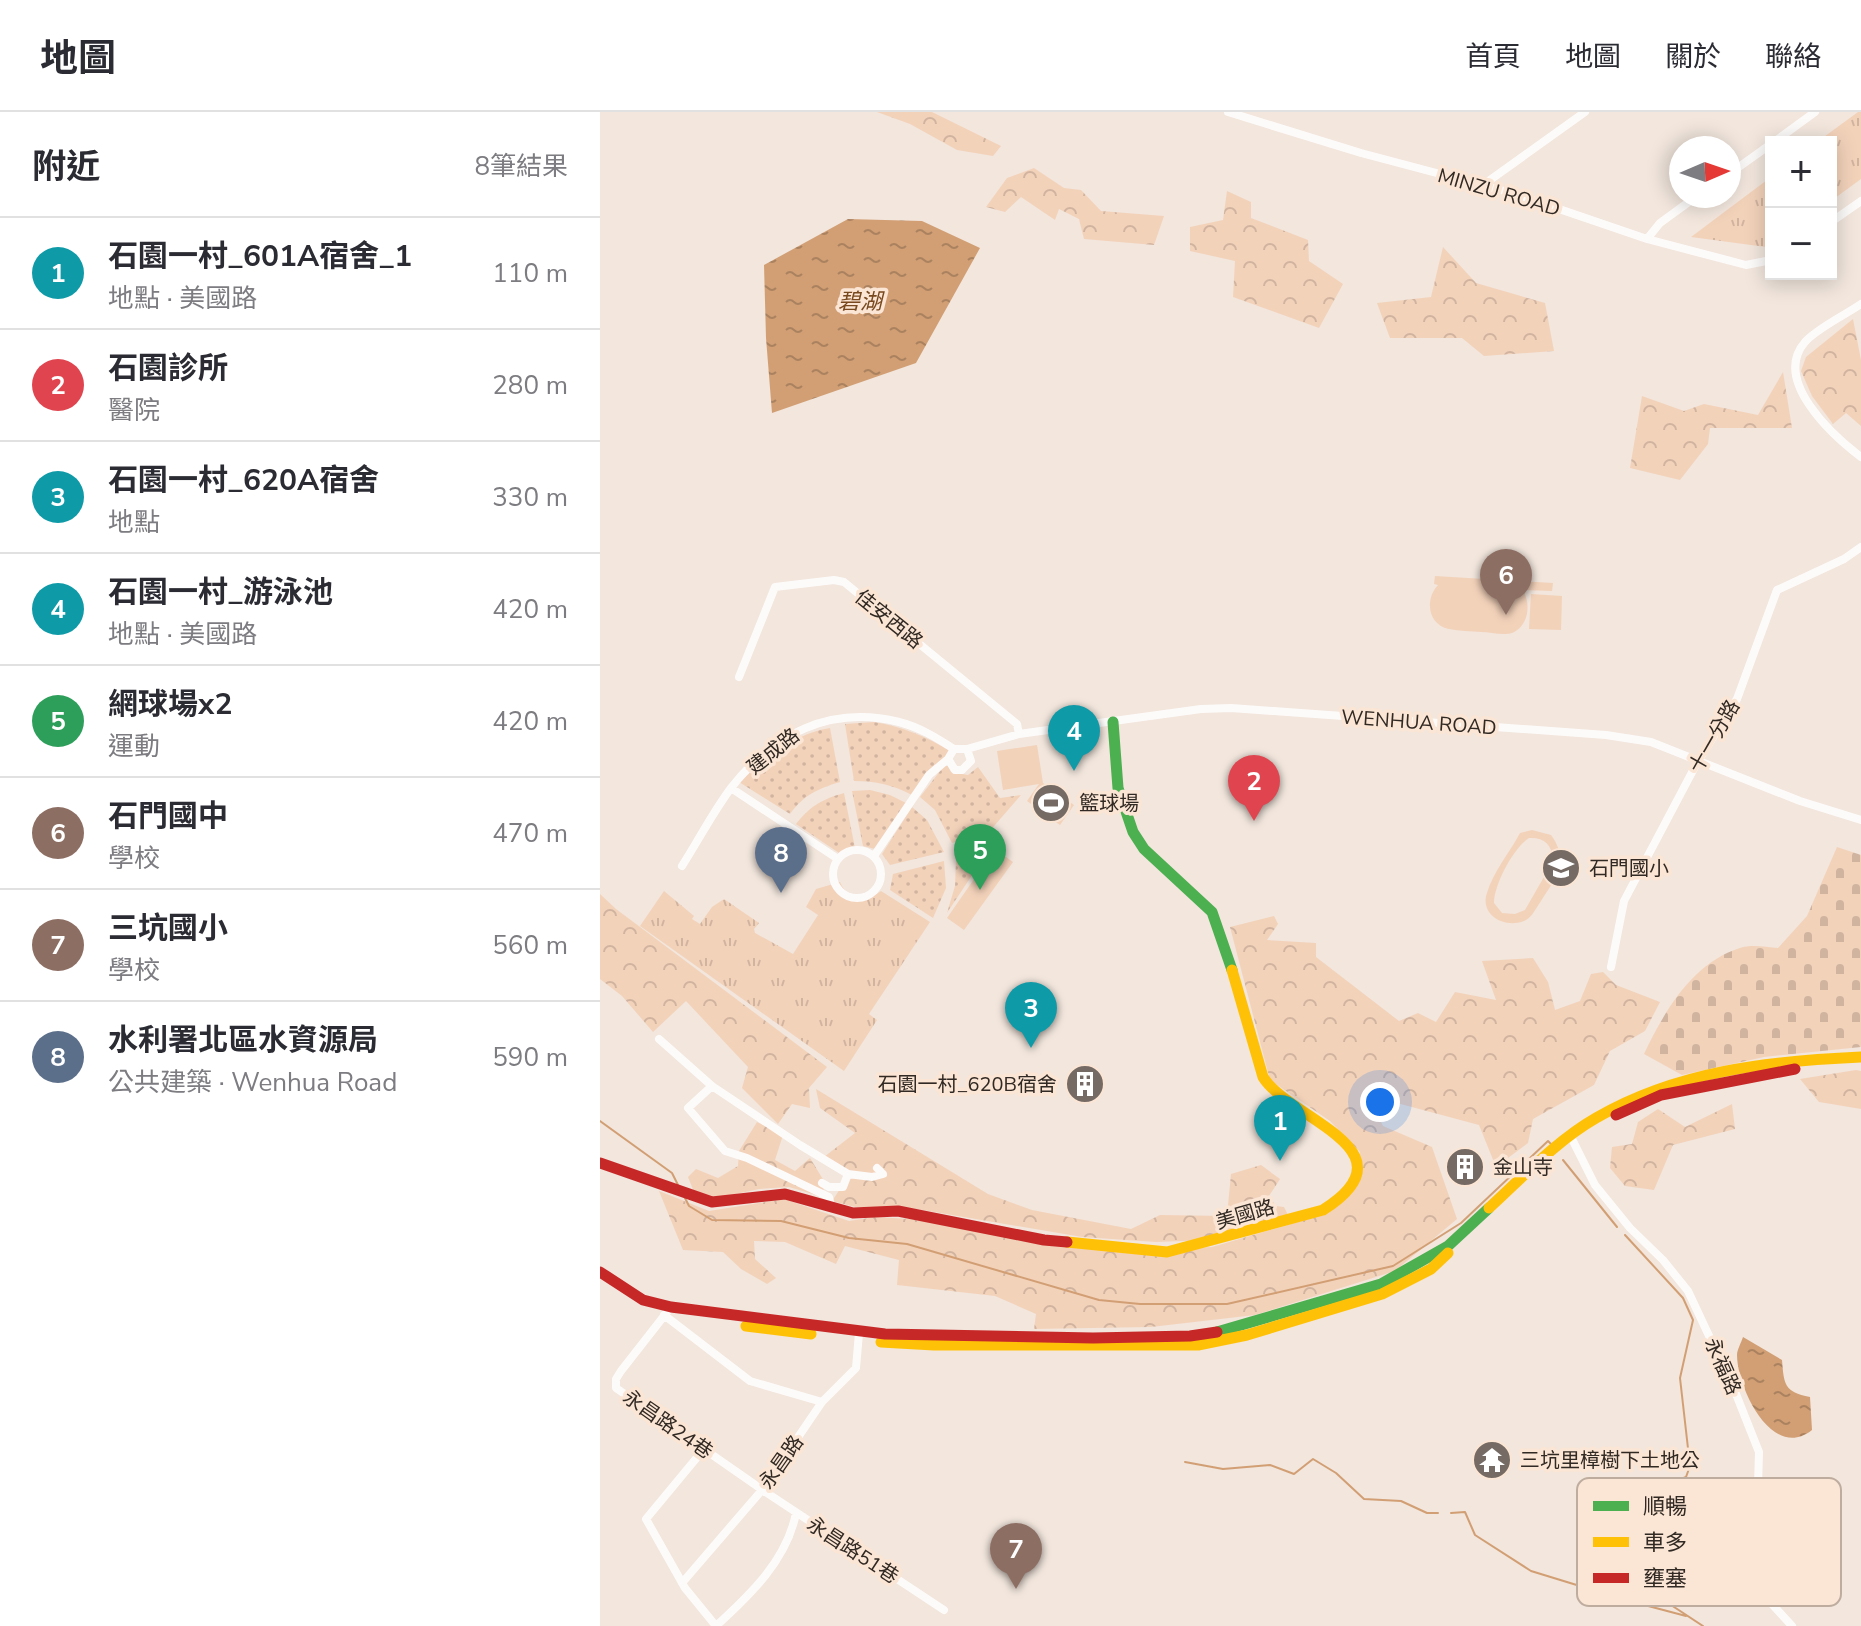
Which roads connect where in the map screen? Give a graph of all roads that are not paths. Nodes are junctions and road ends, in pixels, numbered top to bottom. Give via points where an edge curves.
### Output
1 (1228, 112) edge
2 (1585, 112) edge
3 (1815, 112) edge
4 (1782, 136) edge
5 (1765, 149) edge
6 (1741, 166) edge
7 (1483, 185) junction
8 (1861, 201) edge
9 (1681, 208) edge
10 (1837, 218) edge
11 (1647, 239) junction
12 (1765, 261) edge
13 (1861, 304) edge
14 (1861, 457) edge
15 (1861, 547) edge
16 (739, 677) dead end
17 (1113, 722) junction
18 (1019, 734) junction
19 (954, 749) junction
20 (967, 749) junction
21 (948, 759) junction
22 (1698, 761) junction
23 (731, 788) junction
24 (1861, 820) edge
25 (874, 856) junction
26 (838, 859) junction
27 (682, 866) dead end
28 (1611, 967) dead end
29 (659, 1039) dead end
30 (1861, 1057) edge
31 (1861, 1065) edge
32 (712, 1086) junction
33 (1572, 1140) junction
34 (600, 1163) edge
35 (877, 1168) dead end
36 (848, 1174) junction
37 (822, 1183) dead end
38 (831, 1207) junction
39 (600, 1272) edge
40 (600, 1281) edge
41 (667, 1311) junction
42 (859, 1337) junction
43 (822, 1402) junction
44 (704, 1449) junction
45 (1758, 1478) edge
46 (762, 1490) junction
47 (796, 1513) junction
48 (682, 1583) junction
49 (1774, 1606) edge
50 (944, 1610) dead end
51 (1792, 1626) edge

1 - 7 street, MINZU ROAD
2 - 7 street
3 - 4 street
5 - 6 street
7 - 11 street, MINZU ROAD
8 - 10 street
9 - 11 street
11 - 12 street, MINZU ROAD via 1746,265
13 - 14 street via 1806,340 1794,360 1806,402
15 - 22 street, 十一分路 via 1777,590 1737,699
16 - 18 street, 佳安西路 via 775,587 844,582 1017,724
17 - 18 street, WENHUA ROAD
17 - 22 street, WENHUA ROAD via 1231,708 1606,735 1651,742
17 - 38 main road, 美國路 via 1118,788 1133,832 1144,849 1212,912 1263,1077 1270,1088 1349,1145 1357,1167 1352,1185 1323,1210 1167,1252 1044,1240 898,1211 853,1213
18 - 20 street, WENHUA ROAD
19 - 20 street, WENHUA ROAD
19 - 21 street
19 - 23 street, 建成路 via 901,722 869,717 836,720 806,726 784,739
20 - 21 street, WENHUA ROAD via 968,767 955,770
21 - 25 street via 929,775
22 - 24 street, WENHUA ROAD
22 - 28 street, 十一分路 via 1624,901
23 - 26 street
23 - 27 street, 建成路
25 - 26 street via 855,850
25 - 26 street via 881,879 872,893 860,897 843,893 835,883
29 - 32 street
30 - 33 main road via 1767,1064 1691,1078 1630,1100 1594,1119
31 - 33 main road via 1797,1069 1661,1095
32 - 36 street
32 - 38 street via 688,1108 725,1151 829,1197
33 - 42 main road via 1548,1154 1428,1259 1381,1284 1230,1330 1093,1338
33 - 45 street, 永福路 via 1595,1185 1688,1291 1759,1452
34 - 38 main road, 美國路 via 712,1202 785,1194
35 - 36 street via 883,1174
36 - 37 street via 843,1187
39 - 41 main road
40 - 41 main road via 626,1298
41 - 42 main road
41 - 43 street via 750,1381
41 - 44 street, 永昌路24巷 via 621,1371 616,1388
42 - 43 street, 永昌路 via 856,1368
43 - 46 street, 永昌路
44 - 46 street, 永昌路24巷
44 - 48 street via 646,1519
46 - 47 street, 永昌路51巷
46 - 48 street, 永昌路
47 - 48 street via 788,1542 759,1584 716,1626
47 - 50 street, 永昌路51巷
49 - 51 street, 永福路

